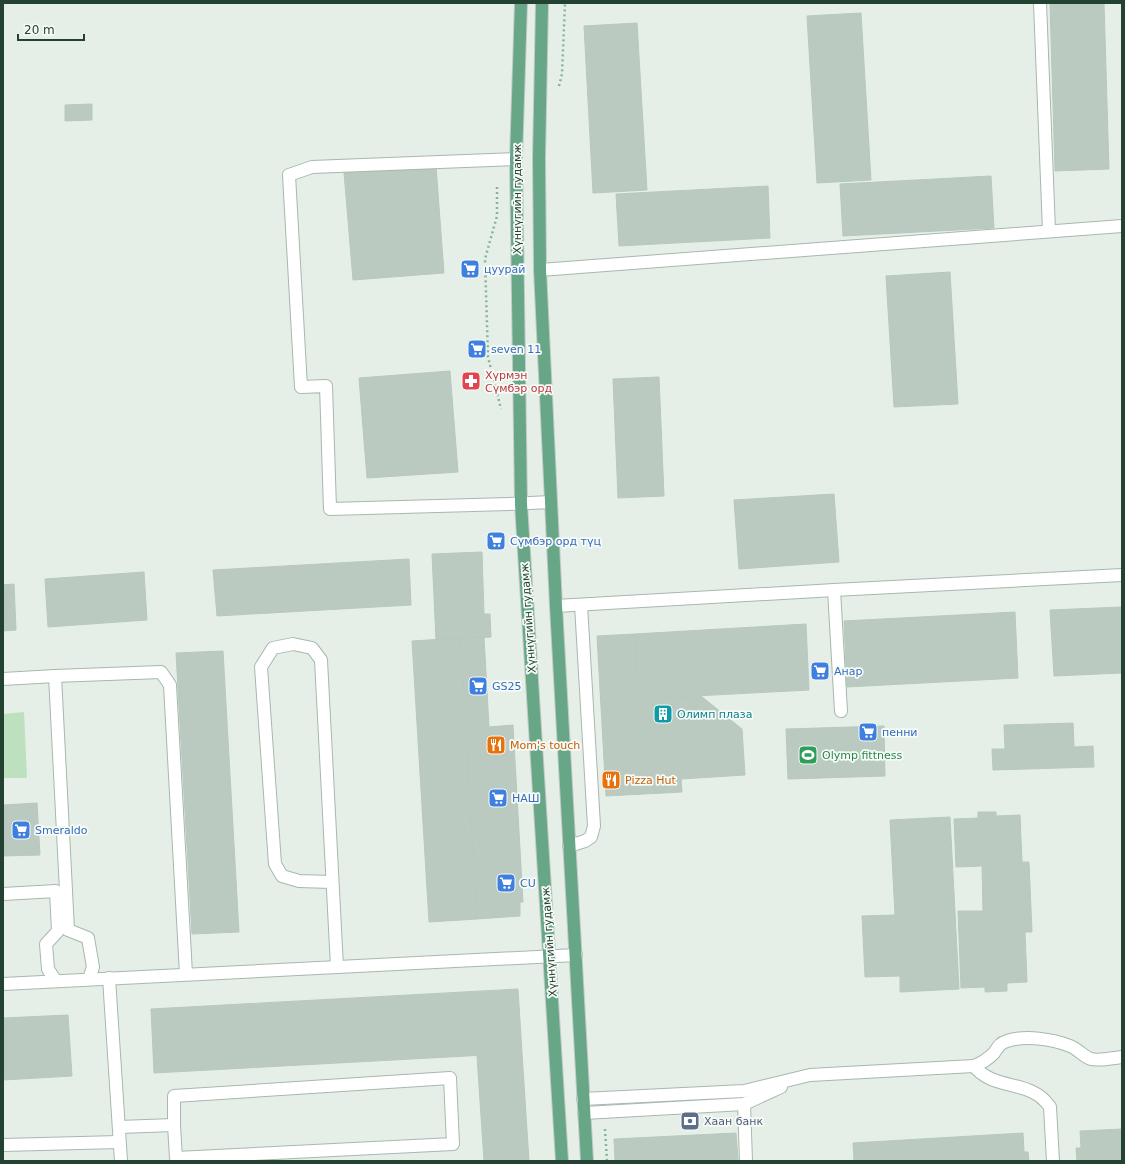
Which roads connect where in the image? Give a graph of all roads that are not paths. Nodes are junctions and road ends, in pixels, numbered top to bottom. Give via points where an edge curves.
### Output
1 (521, 3) edge
2 (542, 3) edge
3 (1040, 3) edge
4 (516, 159) junction
5 (1122, 226) edge
6 (1049, 232) junction
7 (540, 270) junction
8 (552, 502) junction
9 (521, 504) junction
10 (1122, 574) edge
11 (834, 590) junction
12 (581, 605) junction
13 (556, 606) junction
14 (55, 676) junction
15 (3, 679) edge
16 (841, 711) dead end
17 (569, 846) junction
18 (332, 882) junction
19 (3, 894) edge
20 (576, 955) junction
21 (550, 957) junction
22 (337, 967) junction
23 (186, 974) junction
24 (109, 978) junction
25 (89, 979) junction
26 (55, 980) junction
27 (3, 984) edge
28 (1122, 1057) edge
29 (974, 1066) junction
30 (810, 1075) junction
31 (583, 1099) junction
32 (744, 1104) junction
33 (584, 1113) junction
34 (174, 1125) junction
35 (119, 1127) junction
36 (119, 1142) junction
37 (3, 1145) edge
38 (121, 1161) edge
39 (562, 1161) edge
40 (587, 1161) edge
41 (746, 1161) edge
42 (1053, 1161) edge

1 - 4 main road, Хүннүгийн гудамж
2 - 7 main road, Хүннүгийн гудамж
3 - 6 street
4 - 9 main road, Хүннүгийн гудамж
4 - 9 street via 312,166 289,175 301,387 326,386 330,509
5 - 6 street
6 - 7 street
7 - 8 main road, Хүннүгийн гудамж
8 - 9 street
8 - 13 main road, Хүннүгийн гудамж
9 - 21 main road, Хүннүгийн гудамж
10 - 11 street
11 - 12 street
11 - 16 street
12 - 13 street
12 - 17 street via 594,826 591,837
13 - 17 main road, Хүннүгийн гудамж
14 - 15 street
14 - 23 street via 161,672 170,684
14 - 25 street via 68,930 88,938 93,967
17 - 20 main road, Хүннүгийн гудамж
18 - 18 street via 321,660 312,648 293,644 273,648 261,667 275,864 282,876 299,881
18 - 22 street
19 - 26 street via 56,891 58,931 46,944 48,969
20 - 21 street
20 - 31 main road, Хүннүгийн гудамж
21 - 22 street
21 - 39 main road, Хүннүгийн гудамж
22 - 23 street
23 - 24 street
24 - 25 street
24 - 35 street
25 - 26 street
26 - 27 street
28 - 29 street via 1092,1059 1071,1047 1030,1038 1008,1040 1000,1044 987,1059
29 - 30 street
29 - 42 street via 991,1080 1023,1088 1045,1100 1050,1107
30 - 31 street via 744,1090
30 - 32 street
31 - 33 main road, Хүннүгийн гудамж
32 - 33 street
32 - 41 street
33 - 40 main road, Хүннүгийн гудамж
34 - 34 street via 176,1158 453,1144 450,1078 174,1096
34 - 35 street
35 - 36 street
36 - 37 street
36 - 38 street

